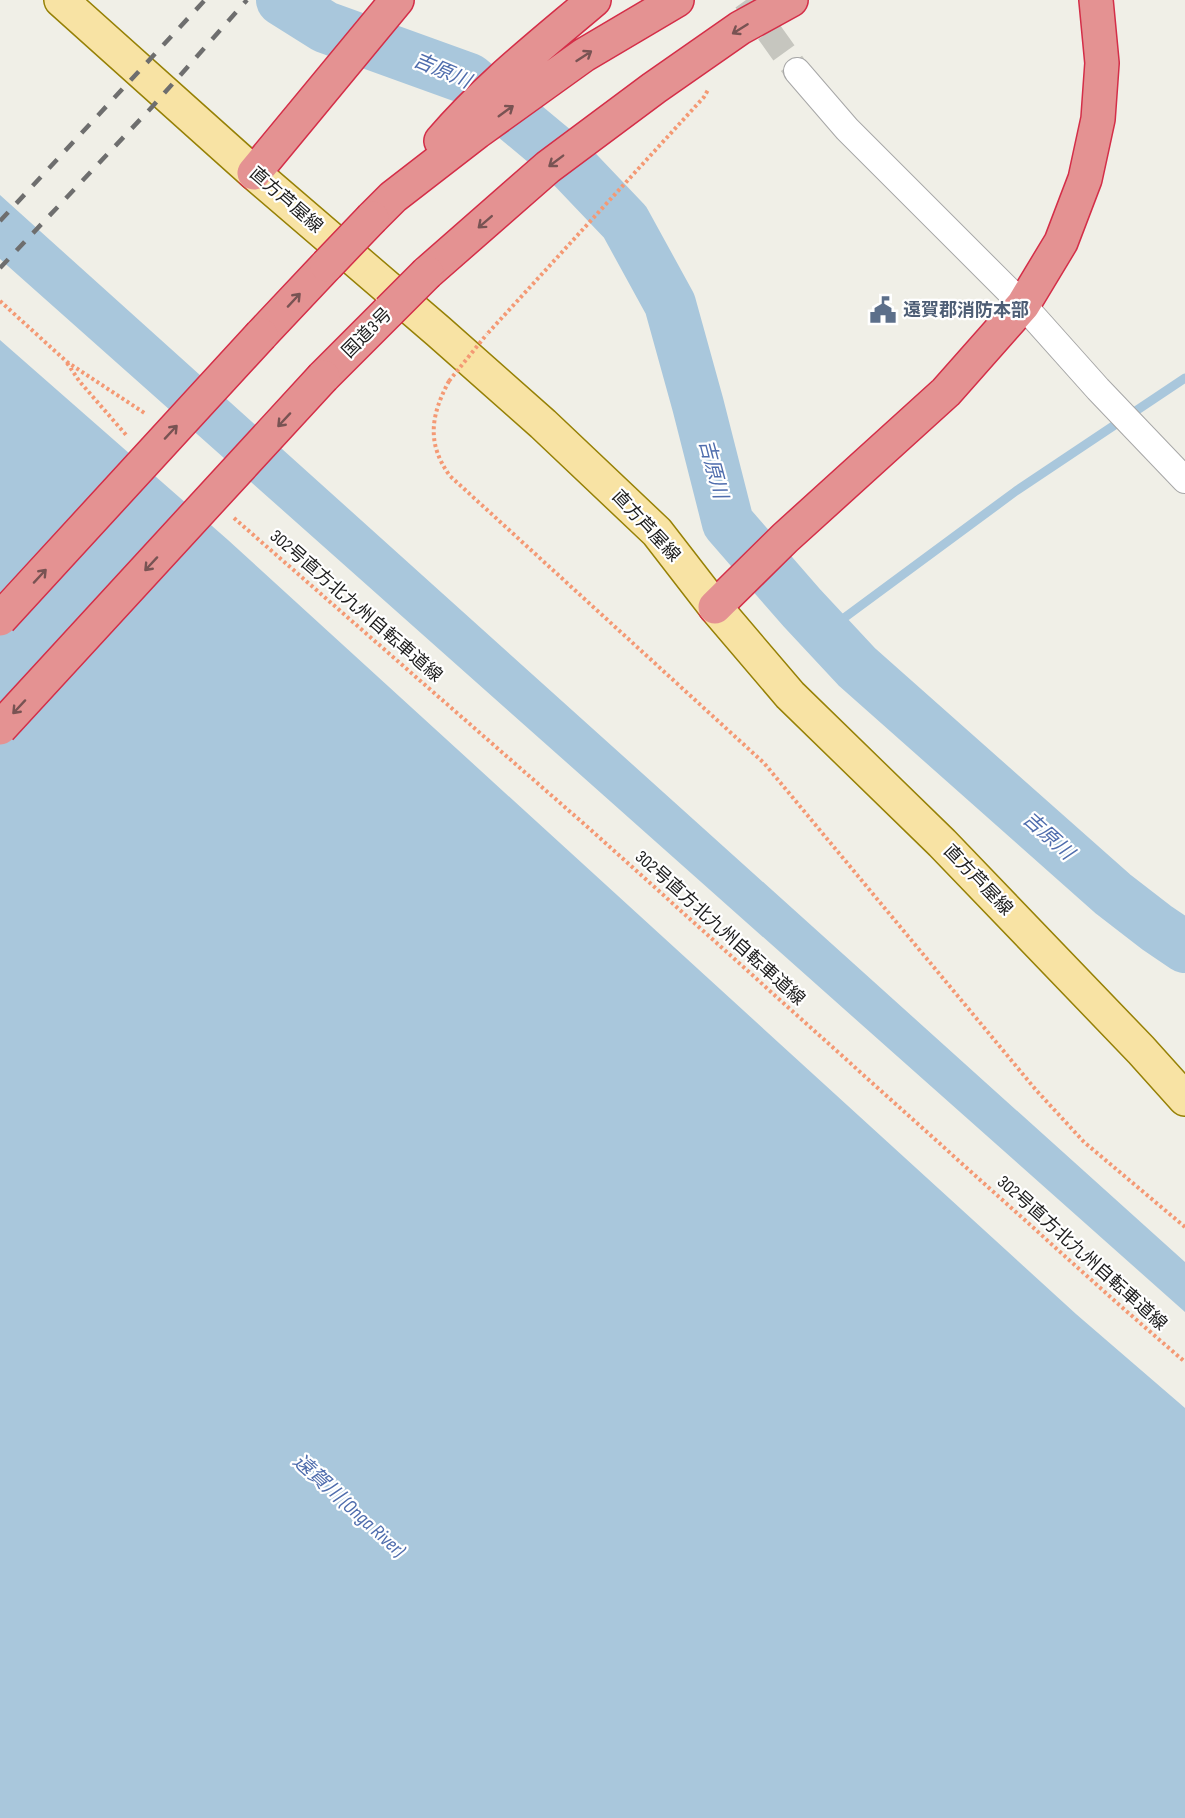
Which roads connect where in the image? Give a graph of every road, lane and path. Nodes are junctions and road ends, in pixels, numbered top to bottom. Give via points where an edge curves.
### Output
1 (61, 0) edge
2 (397, 0) edge
3 (594, 0) edge
4 (677, 0) edge
5 (791, 0) edge
6 (1096, 0) edge
7 (797, 71) tunnel mouth
8 (525, 79) junction
9 (709, 87) dead end
10 (254, 173) junction
11 (0, 301) edge
12 (1023, 305) junction
13 (67, 362) dead end
14 (1185, 480) edge
15 (234, 518) dead end
16 (724, 598) junction
17 (0, 619) edge
18 (0, 728) edge
19 (1185, 1099) edge
20 (1185, 1227) edge
21 (1185, 1362) edge

1 - 10 main road, 直方芦屋線
2 - 10 highway
3 - 8 highway
8 -> 4 highway via 584,55
5 -> 18 highway, 国道3号, bridge via 731,35 584,140 427,273 323,377
6 - 12 highway via 1102,63 1098,119 1084,179 1061,242
7 - 12 street via 847,129
17 -> 8 highway, bridge via 382,207 469,125
9 - 20 path, bridge via 449,381 433,422 440,463 764,762 1036,1090 1084,1142
10 - 16 main road, 直方芦屋線 via 543,424
11 - 13 path
12 - 14 street
12 - 16 highway via 946,392
15 - 21 path, 302号直方北九州自転車道線 via 591,830
16 - 19 main road, 直方芦屋線 via 790,695 942,843

